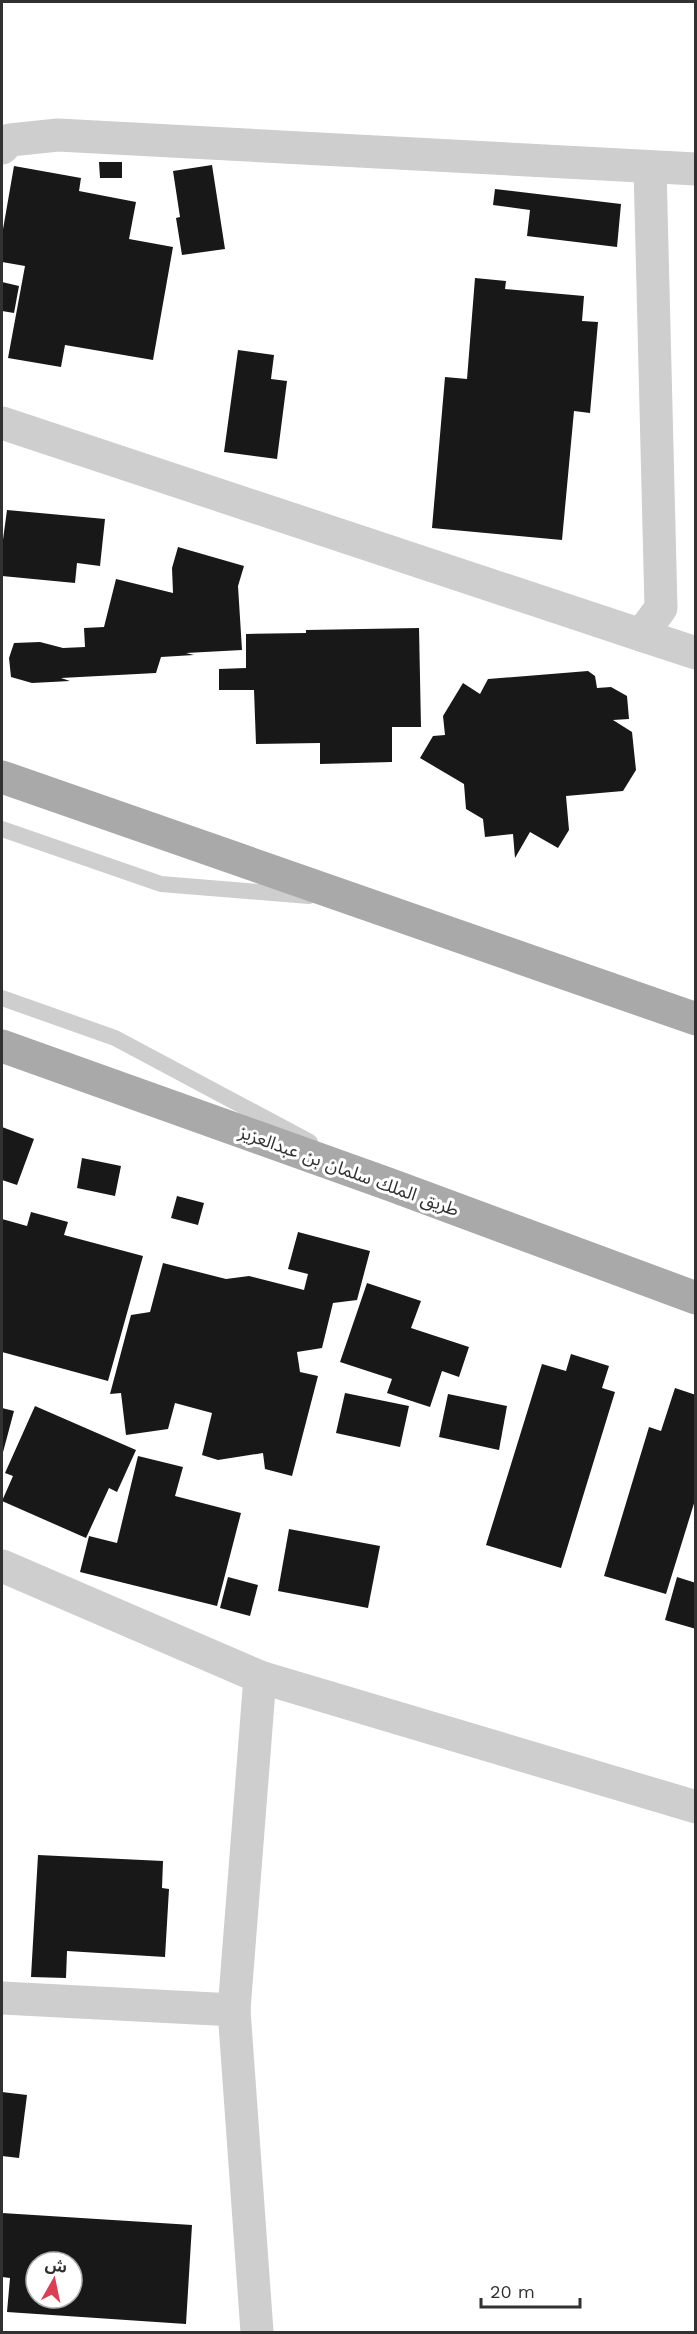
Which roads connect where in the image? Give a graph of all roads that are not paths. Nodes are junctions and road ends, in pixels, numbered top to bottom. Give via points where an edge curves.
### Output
1 (2, 148) edge
2 (651, 166) junction
3 (696, 169) edge
4 (2, 423) edge
5 (641, 635) junction
6 (696, 653) edge
7 (2, 777) edge
8 (2, 829) edge
9 (346, 898) junction
10 (2, 998) edge
11 (696, 1019) edge
12 (2, 1046) edge
13 (391, 1185) junction
14 (696, 1298) edge
15 (2, 1566) edge
16 (260, 1677) junction
17 (696, 1807) edge
18 (2, 1998) edge
19 (234, 2010) junction
20 (257, 2332) edge

1 - 2 street via 10,140 57,135
2 - 3 street
2 - 5 street via 662,608
4 - 5 street
5 - 6 street
7 - 9 main road
8 - 9 lane via 161,884
9 - 11 main road
10 - 13 lane via 115,1038
12 - 13 main road, طريق الملك سلمان بن عبدالعزيز
13 - 14 main road, طريق الملك سلمان بن عبدالعزيز
15 - 16 street
16 - 17 street
16 - 19 street
18 - 19 street
19 - 20 street

